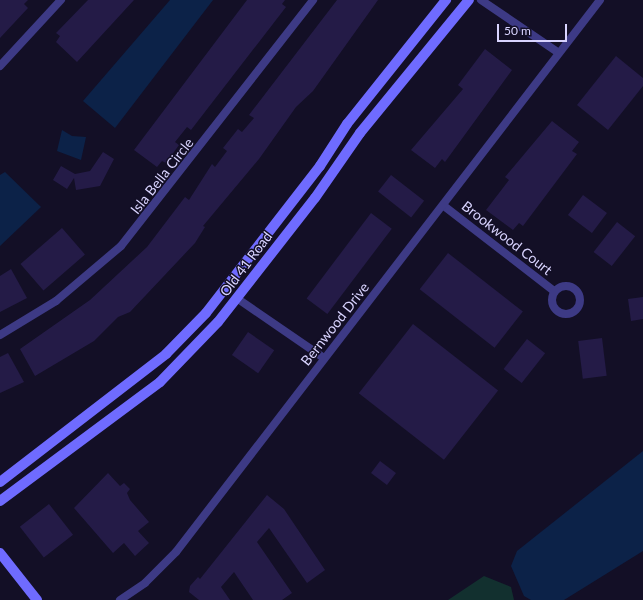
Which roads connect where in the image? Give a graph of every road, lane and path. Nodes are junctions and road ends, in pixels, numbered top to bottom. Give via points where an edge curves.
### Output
1 (61, 0) edge
2 (313, 0) edge
3 (446, 0) edge
4 (469, 0) edge
5 (481, 0) edge
6 (600, 0) edge
7 (559, 53) junction
8 (0, 66) edge
9 (444, 206) junction
10 (226, 290) junction
11 (554, 291) dead end
12 (238, 299) junction
13 (0, 335) edge
14 (324, 358) junction
15 (0, 482) edge
16 (0, 501) edge
17 (0, 553) edge
18 (37, 600) edge
19 (120, 600) edge

1 - 8 street
2 - 13 street, Isla Bella Circle via 121,246 56,301
3 - 10 street, Old 41 Road via 347,124 320,166
4 - 12 street, Old 41 Road via 360,133
5 - 7 street
6 - 7 street, Bernwood Drive
7 - 9 street, Bernwood Drive
9 - 11 street, Brookwood Court
9 - 14 street, Bernwood Drive
10 - 12 street
10 - 15 street, Old 41 Road via 166,354
12 - 14 street
12 - 16 street, Old 41 Road via 160,382
14 - 19 street, Bernwood Drive via 176,552 145,583
17 - 18 street

